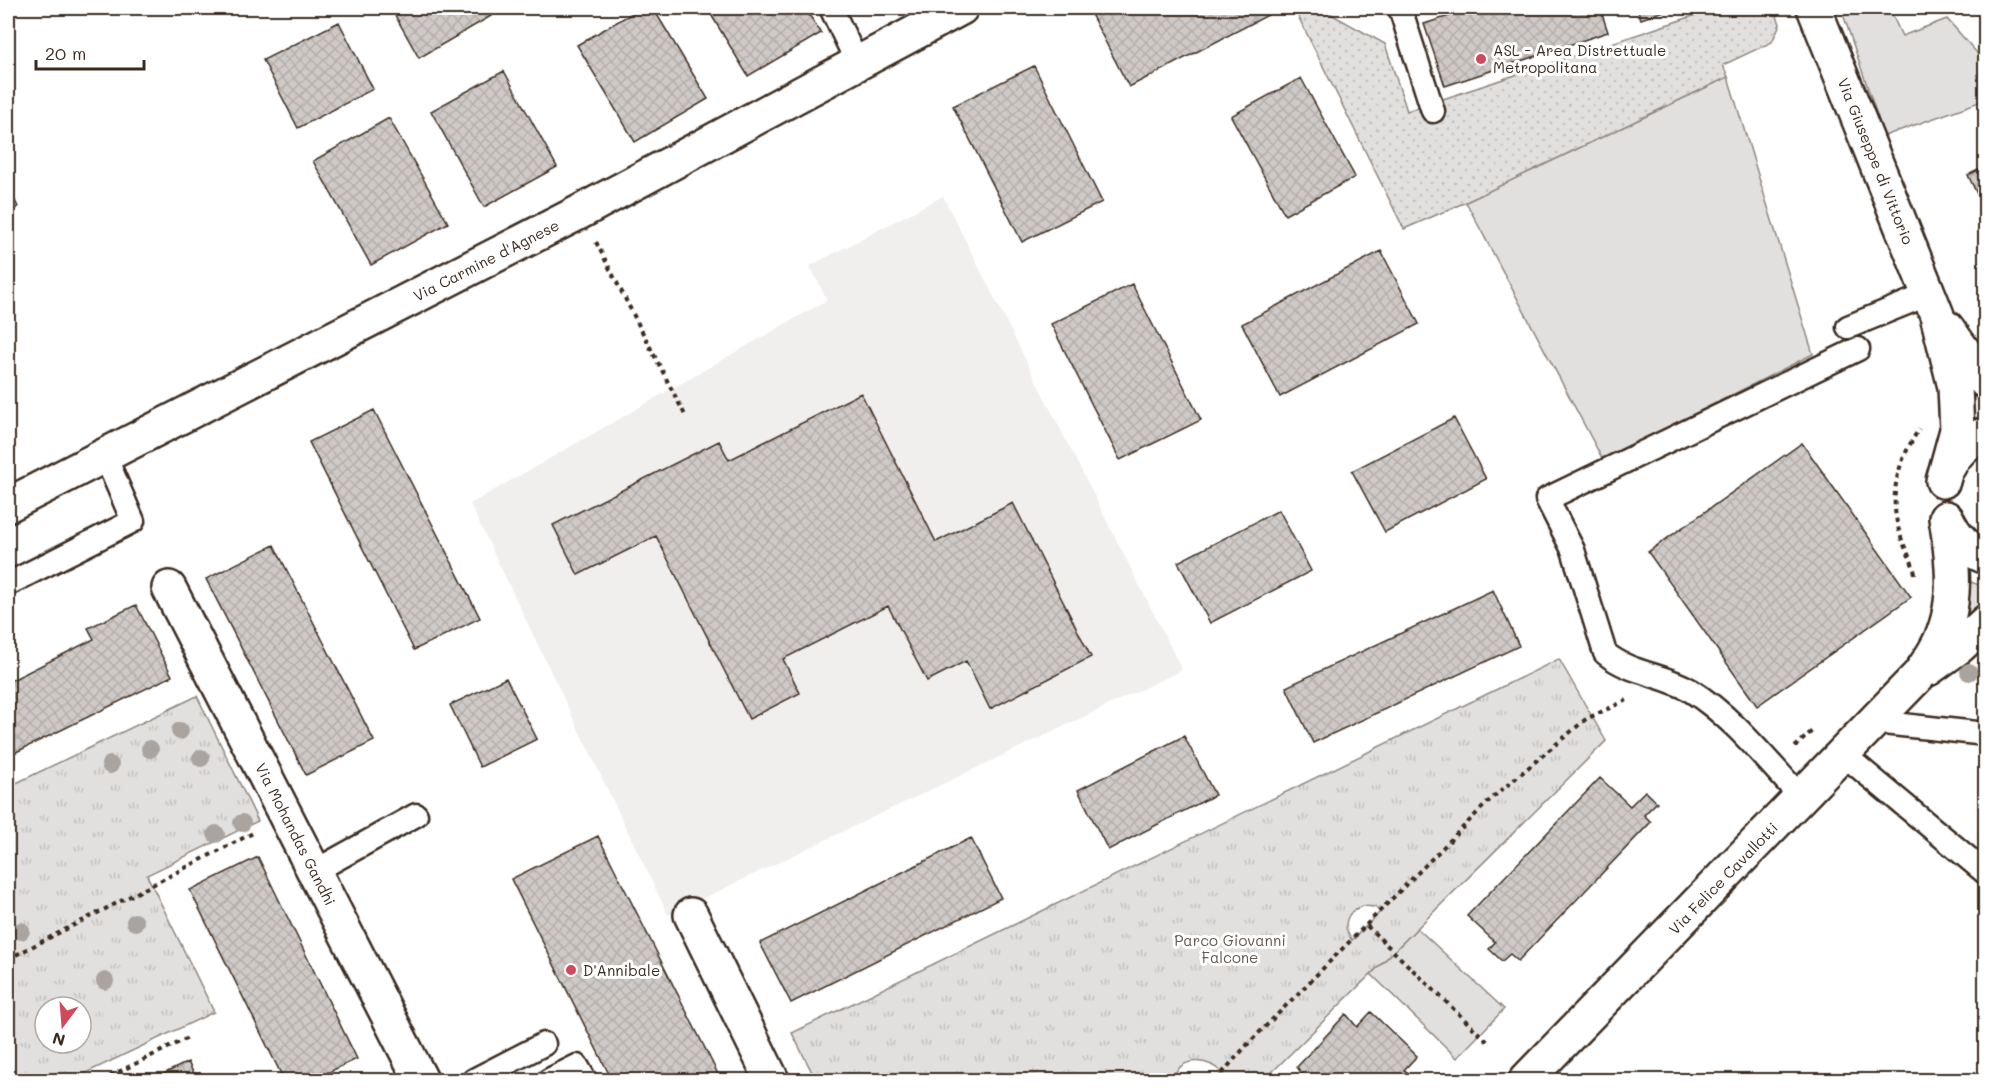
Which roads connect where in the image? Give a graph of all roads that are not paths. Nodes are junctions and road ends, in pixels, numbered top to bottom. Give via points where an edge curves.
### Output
1 (831, 8) edge
2 (961, 8) edge
3 (1400, 8) edge
4 (1814, 8) edge
5 (857, 62) junction
6 (1433, 111) dead end
7 (1933, 304) junction
8 (1848, 327) dead end
9 (1858, 349) dead end
10 (1986, 382) edge
11 (1986, 434) edge
12 (105, 456) junction
13 (1943, 482) junction
14 (8, 505) edge
15 (1946, 518) junction
16 (1986, 557) edge
17 (8, 584) edge
18 (169, 588) dead end
19 (1986, 622) edge
20 (1919, 675) junction
21 (1874, 722) junction
22 (1986, 734) edge
23 (1843, 754) junction
24 (1801, 796) junction
25 (417, 815) dead end
26 (315, 871) junction
27 (1986, 873) edge
28 (691, 915) dead end
29 (544, 1044) dead end
30 (421, 1080) edge
31 (474, 1080) edge
32 (549, 1080) edge
33 (585, 1080) edge
34 (772, 1080) edge
35 (1526, 1080) edge

1 - 5 lane
2 - 5 street, Via Carmine d'Agnese
3 - 6 lane
4 - 7 street, Via Giuseppe di Vittorio
5 - 12 street, Via Carmine d'Agnese via 580,212
7 - 8 lane
7 - 10 street, Via Giuseppe di Vittorio
7 - 13 street, Via Giuseppe di Vittorio via 1955,387 1957,430
9 - 24 lane via 1547,499 1573,550 1605,653 1631,669 1687,688 1708,702
11 - 13 street via 1962,448 1950,463
12 - 14 street, Via Carmine d'Agnese
12 - 17 lane via 133,521
13 - 15 street, Via Felice Cavallotti
15 - 16 street via 1960,541
15 - 20 street, Via Felice Cavallotti via 1953,558 1948,614 1938,646
18 - 26 street, Via Mohandas Gandhi
19 - 20 street, Via Felice Cavallotti
20 - 21 street, Via Felice Cavallotti
21 - 22 lane
21 - 23 street, Via Felice Cavallotti
23 - 24 street, Via Felice Cavallotti
23 - 27 lane
24 - 35 street, Via Felice Cavallotti
25 - 26 lane
26 - 30 street, Via Mohandas Gandhi
28 - 34 street
29 - 31 lane
32 - 33 lane via 577,1066

